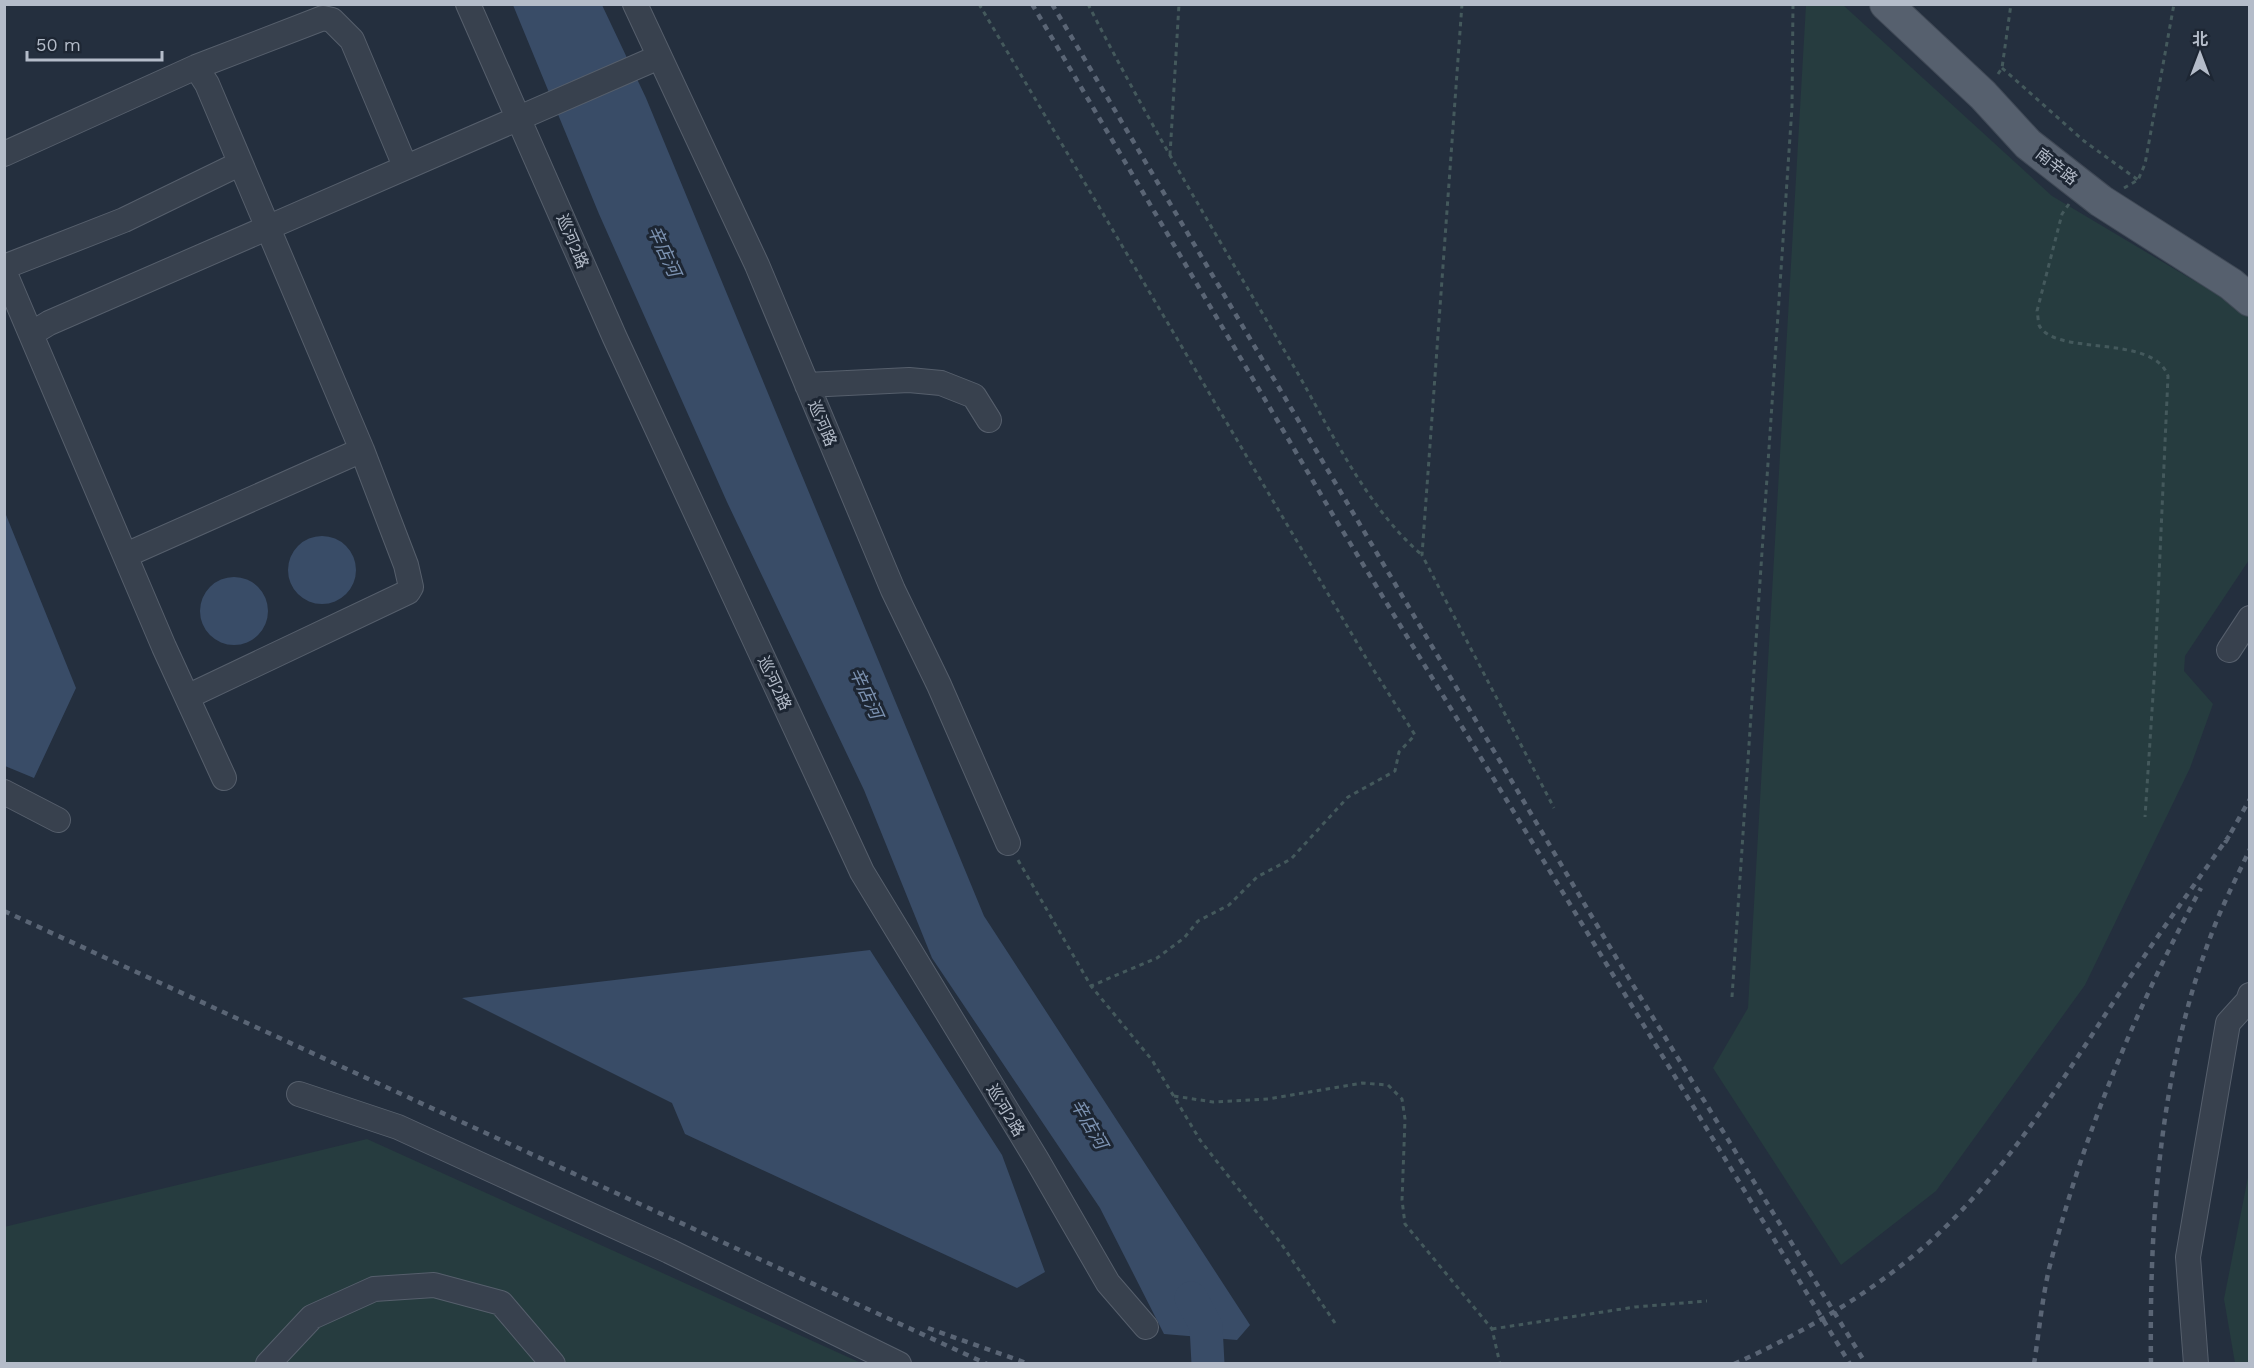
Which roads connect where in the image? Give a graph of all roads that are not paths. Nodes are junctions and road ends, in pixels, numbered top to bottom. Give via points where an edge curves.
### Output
1 (468, 4) edge
2 (635, 4) edge
3 (1886, 4) edge
4 (655, 59) junction
5 (196, 67) junction
6 (523, 115) junction
7 (4, 154) edge
8 (239, 164) junction
9 (405, 166) junction
10 (266, 226) junction
11 (4, 269) edge
12 (2250, 300) edge
13 (32, 334) junction
14 (807, 385) junction
15 (989, 420) dead end
16 (362, 450) junction
17 (126, 555) junction
18 (2250, 618) edge
19 (2229, 650) dead end
20 (189, 696) junction
21 (224, 778) dead end
22 (4, 792) edge
23 (58, 820) dead end
24 (1008, 843) road end
25 (2250, 995) edge
26 (299, 1094) dead end
27 (1146, 1327) dead end
28 (268, 1364) edge
29 (554, 1364) edge
30 (899, 1364) edge
31 (2196, 1364) edge

1 - 6 street, 巡河2路
2 - 4 street, 巡河路
3 - 12 main road, 南辛路 via 1983,95 2028,144 2091,193
4 - 6 street
4 - 14 street, 巡河路 via 758,265
5 - 7 street
5 - 8 street via 207,84
5 - 9 street via 322,18 332,20 352,40
6 - 9 street
6 - 27 street, 巡河2路 via 615,338 862,872 1108,1283
8 - 10 street
8 - 11 street via 123,220
9 - 10 street
10 - 13 street
10 - 16 street
11 - 13 street
13 - 17 street
14 - 15 street via 909,380 941,383 974,396
14 - 24 street, 巡河路 via 893,590
16 - 17 street
16 - 20 street via 406,565 411,587 408,592
17 - 20 street via 164,648
18 - 19 street
20 - 21 street
22 - 23 street
25 - 31 street via 2228,1023 2188,1257
26 - 30 street via 398,1127 669,1251
28 - 29 street via 312,1317 374,1289 434,1285 501,1303

